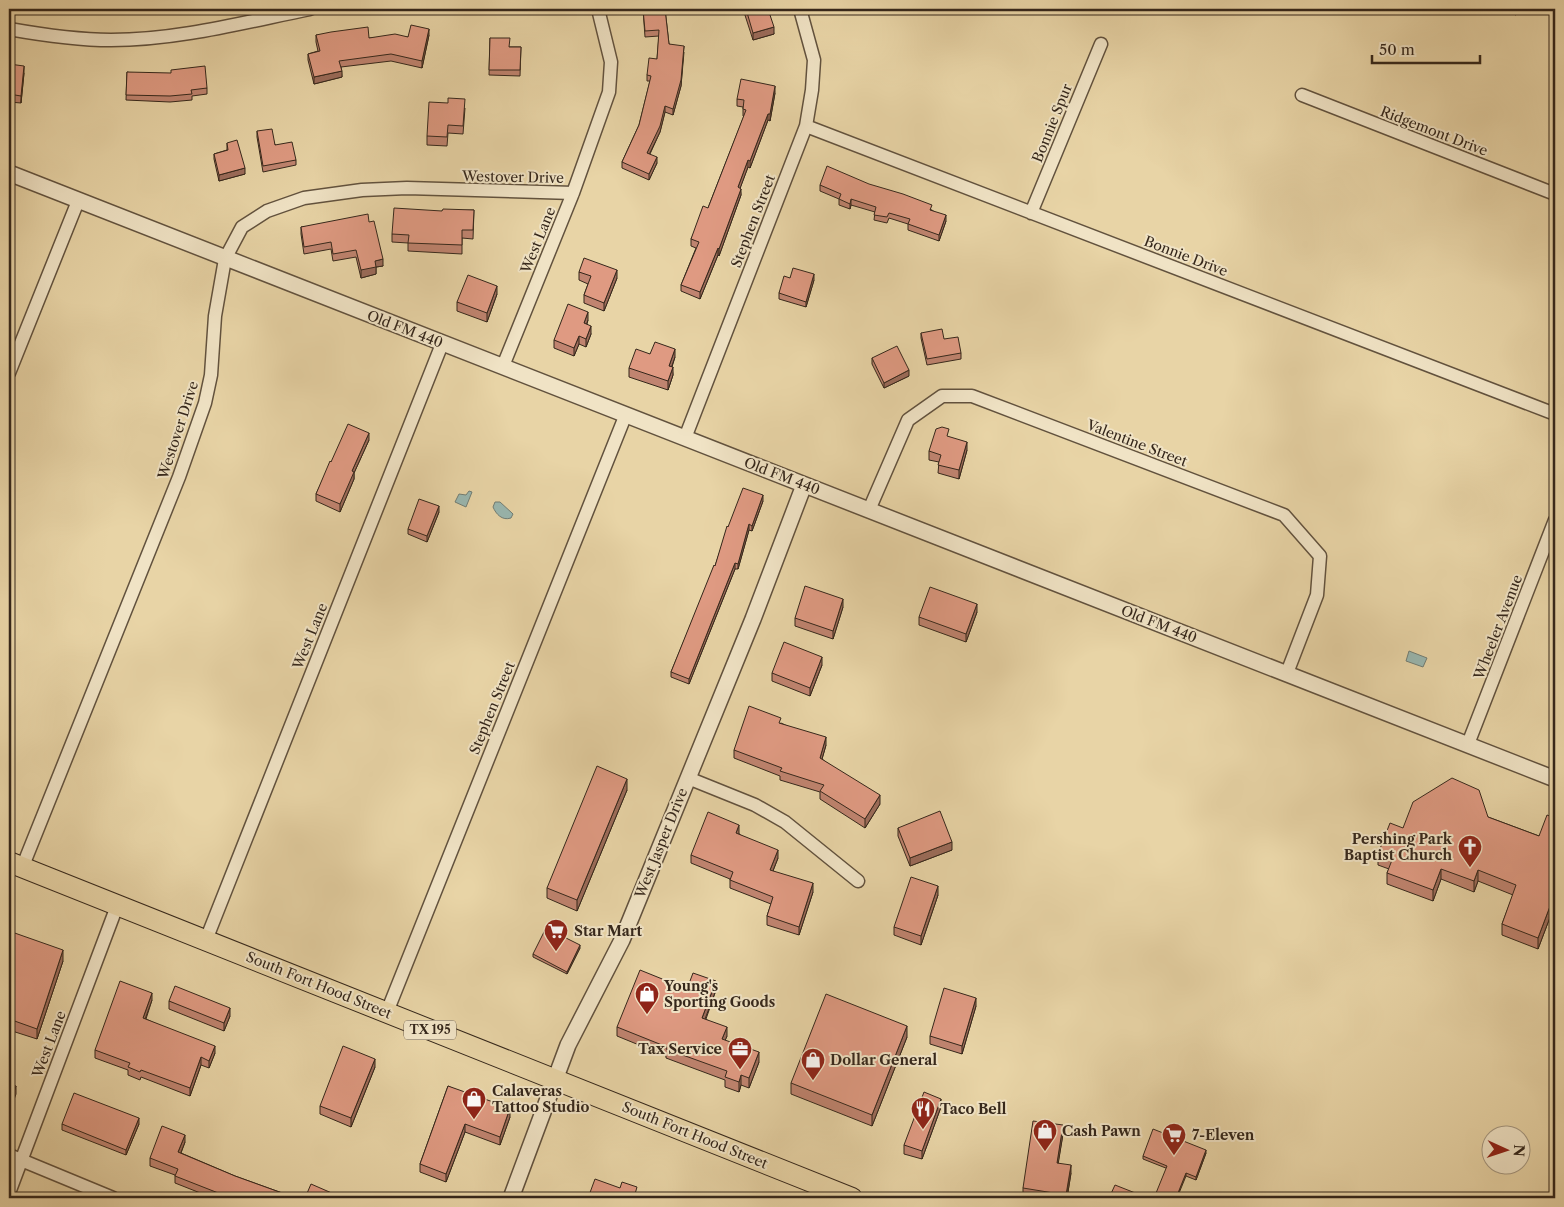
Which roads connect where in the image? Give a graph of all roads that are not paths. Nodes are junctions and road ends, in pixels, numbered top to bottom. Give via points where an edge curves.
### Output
1 (310, 9) edge
2 (598, 9) edge
3 (800, 9) edge
4 (9, 30) edge
5 (1101, 44) dead end
6 (1302, 95) dead end
7 (806, 126) junction
8 (9, 173) edge
9 (573, 193) junction
10 (1555, 194) edge
11 (78, 201) junction
12 (1031, 213) junction
13 (225, 258) junction
14 (442, 344) junction
15 (503, 366) junction
16 (9, 373) edge
17 (626, 414) junction
18 (1555, 414) edge
19 (685, 438) junction
20 (804, 485) junction
21 (869, 510) junction
22 (1555, 520) edge
23 (1287, 674) junction
24 (1468, 744) junction
25 (688, 778) junction
26 (1555, 779) edge
27 (16, 865) edge
28 (858, 881) dead end
29 (118, 906) junction
30 (206, 940) junction
31 (387, 1012) junction
32 (555, 1079) junction
33 (9, 1155) edge
34 (21, 1159) junction
35 (9, 1193) edge
36 (113, 1198) edge
37 (511, 1198) edge
38 (852, 1198) edge

1 - 4 street via 148,39 66,38
2 - 9 street, West Lane via 611,62 609,92
3 - 7 street, Stephen Street via 814,60
5 - 12 street, Bonnie Spur
6 - 10 street, Ridgemont Drive
7 - 12 street, Bonnie Drive
7 - 19 street, Stephen Street
8 - 11 street, Old FM 440
9 - 13 street, Westover Drive via 407,188 304,198 268,210 242,226
9 - 15 street, West Lane
11 - 13 street, Old FM 440
11 - 16 street
12 - 18 street, Bonnie Drive
13 - 14 street, Old FM 440
13 - 27 street, Westover Drive via 205,403 179,477
14 - 15 street, Old FM 440
14 - 30 street, West Lane
15 - 17 street, Old FM 440
17 - 19 street, Old FM 440
17 - 31 street, Stephen Street
19 - 20 street, Old FM 440
20 - 21 street, Old FM 440
20 - 25 street, West Jasper Drive
21 - 23 street, Old FM 440
21 - 23 street, Valentine Street via 908,420 942,396 972,396 1284,515 1320,556 1317,595
22 - 24 street, Wheeler Avenue
23 - 24 street, Old FM 440
24 - 26 street, Old FM 440
25 - 28 street via 755,805 785,822
25 - 32 street, West Jasper Drive via 622,940 581,1018
27 - 29 highway, South Fort Hood Street / TX 195
29 - 30 highway, South Fort Hood Street / TX 195
29 - 34 street, West Lane
30 - 31 highway, South Fort Hood Street / TX 195
31 - 32 highway, South Fort Hood Street / TX 195
32 - 37 street, West Jasper Drive
32 - 38 highway, South Fort Hood Street / TX 195
33 - 34 street
34 - 35 street, West Lane
34 - 36 street

